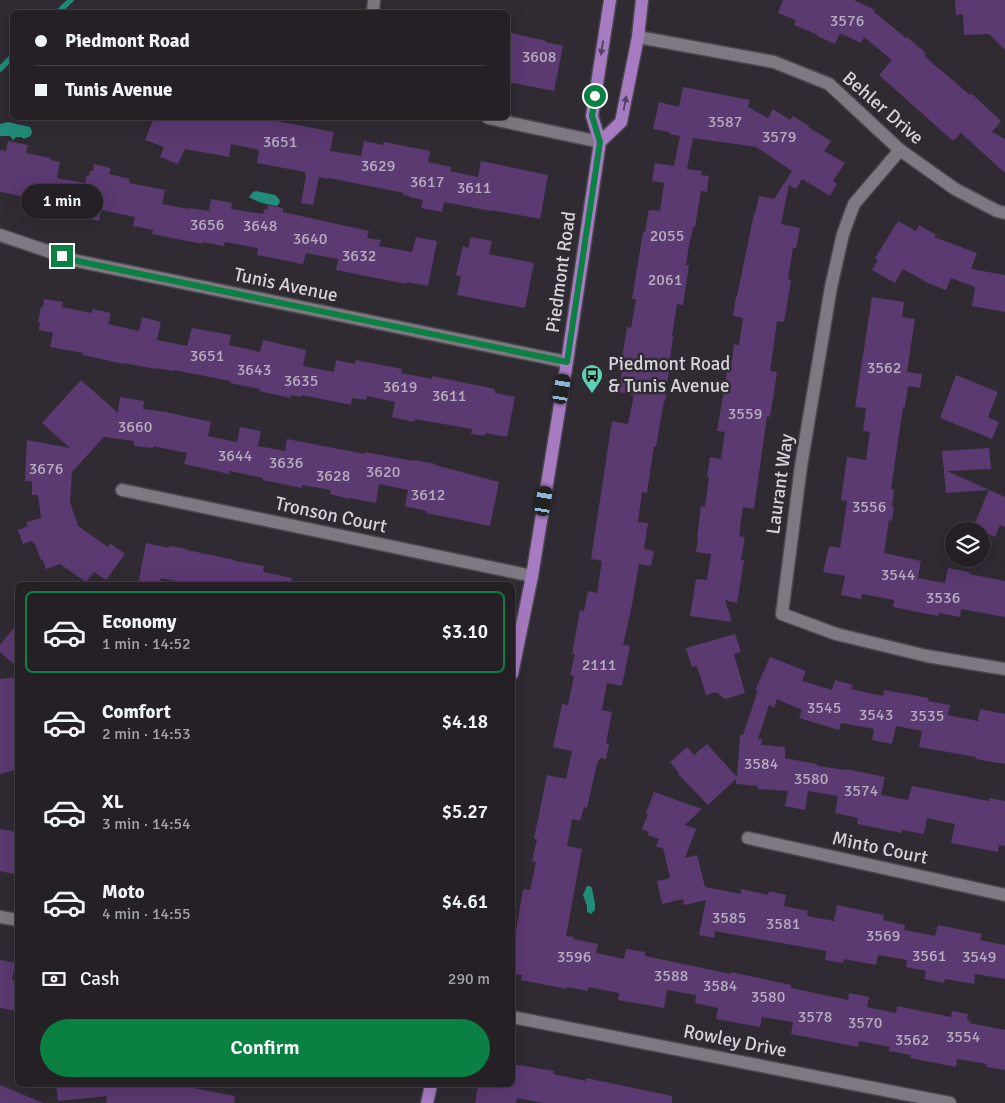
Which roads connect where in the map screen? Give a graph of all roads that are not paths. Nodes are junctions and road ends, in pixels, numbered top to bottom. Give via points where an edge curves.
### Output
1 (610, 0) edge
2 (642, 0) edge
3 (638, 37) junction
4 (497, 120) edge
5 (600, 142) junction
6 (900, 150) junction
7 (1005, 213) edge
8 (0, 235) edge
9 (567, 362) junction
10 (122, 490) dead end
11 (532, 576) junction
12 (515, 659) edge
13 (1005, 669) edge
14 (748, 838) dead end
15 (1005, 895) edge
16 (0, 917) edge
17 (15, 920) edge
18 (515, 1018) edge
19 (431, 1087) edge
20 (427, 1103) edge
21 (950, 1103) edge

1 -> 5 main road, Piedmont Road via 592,116
2 - 3 main road
5 -> 3 main road via 621,122
3 - 6 street, Behler Drive via 774,62 829,84
4 - 5 street
5 - 9 main road, Piedmont Road
6 - 7 street, Behler Drive via 955,189
6 - 13 street, Laurant Way via 854,204 843,234 831,286 801,466 782,614 836,634 927,656
8 - 9 street, Tunis Avenue via 77,261
9 - 11 main road, Piedmont Road
10 - 11 street, Tronson Court
11 - 12 main road, Piedmont Road
14 - 15 street, Minto Court
16 - 17 street
18 - 21 street, Rowley Drive
19 - 20 main road

